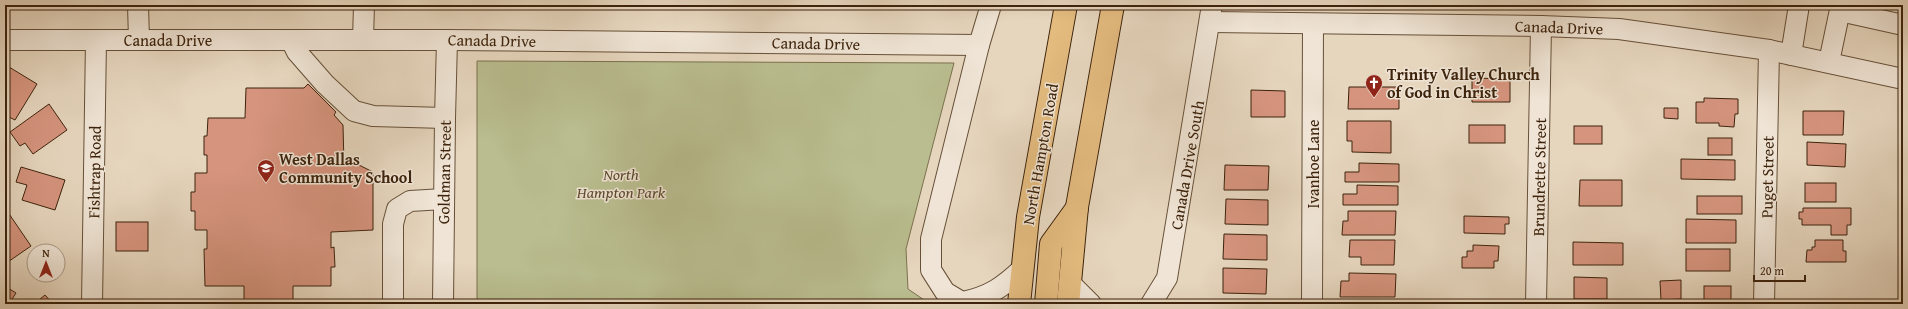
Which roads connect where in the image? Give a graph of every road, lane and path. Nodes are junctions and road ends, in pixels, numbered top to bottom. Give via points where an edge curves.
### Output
1 (138, 5) edge
2 (364, 5) edge
3 (991, 5) edge
4 (1066, 5) edge
5 (1113, 5) edge
6 (1799, 5) edge
7 (1840, 8) edge
8 (1212, 13) edge
9 (1313, 24) junction
10 (1903, 25) edge
11 (1541, 26) junction
12 (5, 40) edge
13 (96, 40) junction
14 (139, 40) junction
15 (291, 40) junction
16 (363, 40) junction
17 (447, 40) junction
18 (979, 45) junction
19 (1769, 50) junction
20 (1791, 55) junction
21 (1829, 62) junction
22 (1903, 79) edge
23 (444, 118) junction
24 (444, 199) junction
25 (1077, 207) junction
26 (1023, 268) junction
27 (1070, 282) junction
28 (964, 303) edge
29 (92, 304) edge
30 (393, 304) edge
31 (443, 304) edge
32 (1019, 304) edge
33 (1046, 304) edge
34 (1068, 304) edge
35 (1091, 304) edge
36 (1151, 304) edge
37 (1312, 304) edge
38 (1536, 304) edge
39 (1764, 304) edge

1 - 14 street
2 - 16 street
3 - 18 street
4 - 26 main road, North Hampton Road via 1028,217
5 - 25 main road
6 - 20 street
7 - 10 street
7 - 21 street
8 - 9 street, Canada Drive
8 - 36 street, Canada Drive South via 1168,278
9 - 11 street, Canada Drive
9 - 37 street, Ivanhoe Lane
11 - 19 street, Canada Drive via 1619,29
11 - 38 street, Brundrette Street
12 - 13 street, Canada Drive
13 - 14 street, Canada Drive
13 - 29 street, Fishtrap Road
14 - 15 street, Canada Drive
15 - 16 street, Canada Drive
15 - 23 street via 297,52 325,84 354,111 373,116
16 - 17 street, Canada Drive
17 - 18 street, Canada Drive
17 - 23 street, Goldman Street
18 - 28 street via 931,239 931,270 945,292
19 - 20 street, Canada Drive
19 - 39 street, Puget Street
20 - 21 street, Canada Drive
21 - 22 street, Canada Drive
23 - 24 street, Goldman Street
24 - 30 street via 410,201 397,209 393,224
24 - 31 street, Goldman Street
25 - 27 main road
25 - 33 main road via 1051,244
26 - 28 street via 992,293
26 - 32 main road, North Hampton Road
27 - 34 main road
27 - 35 street

